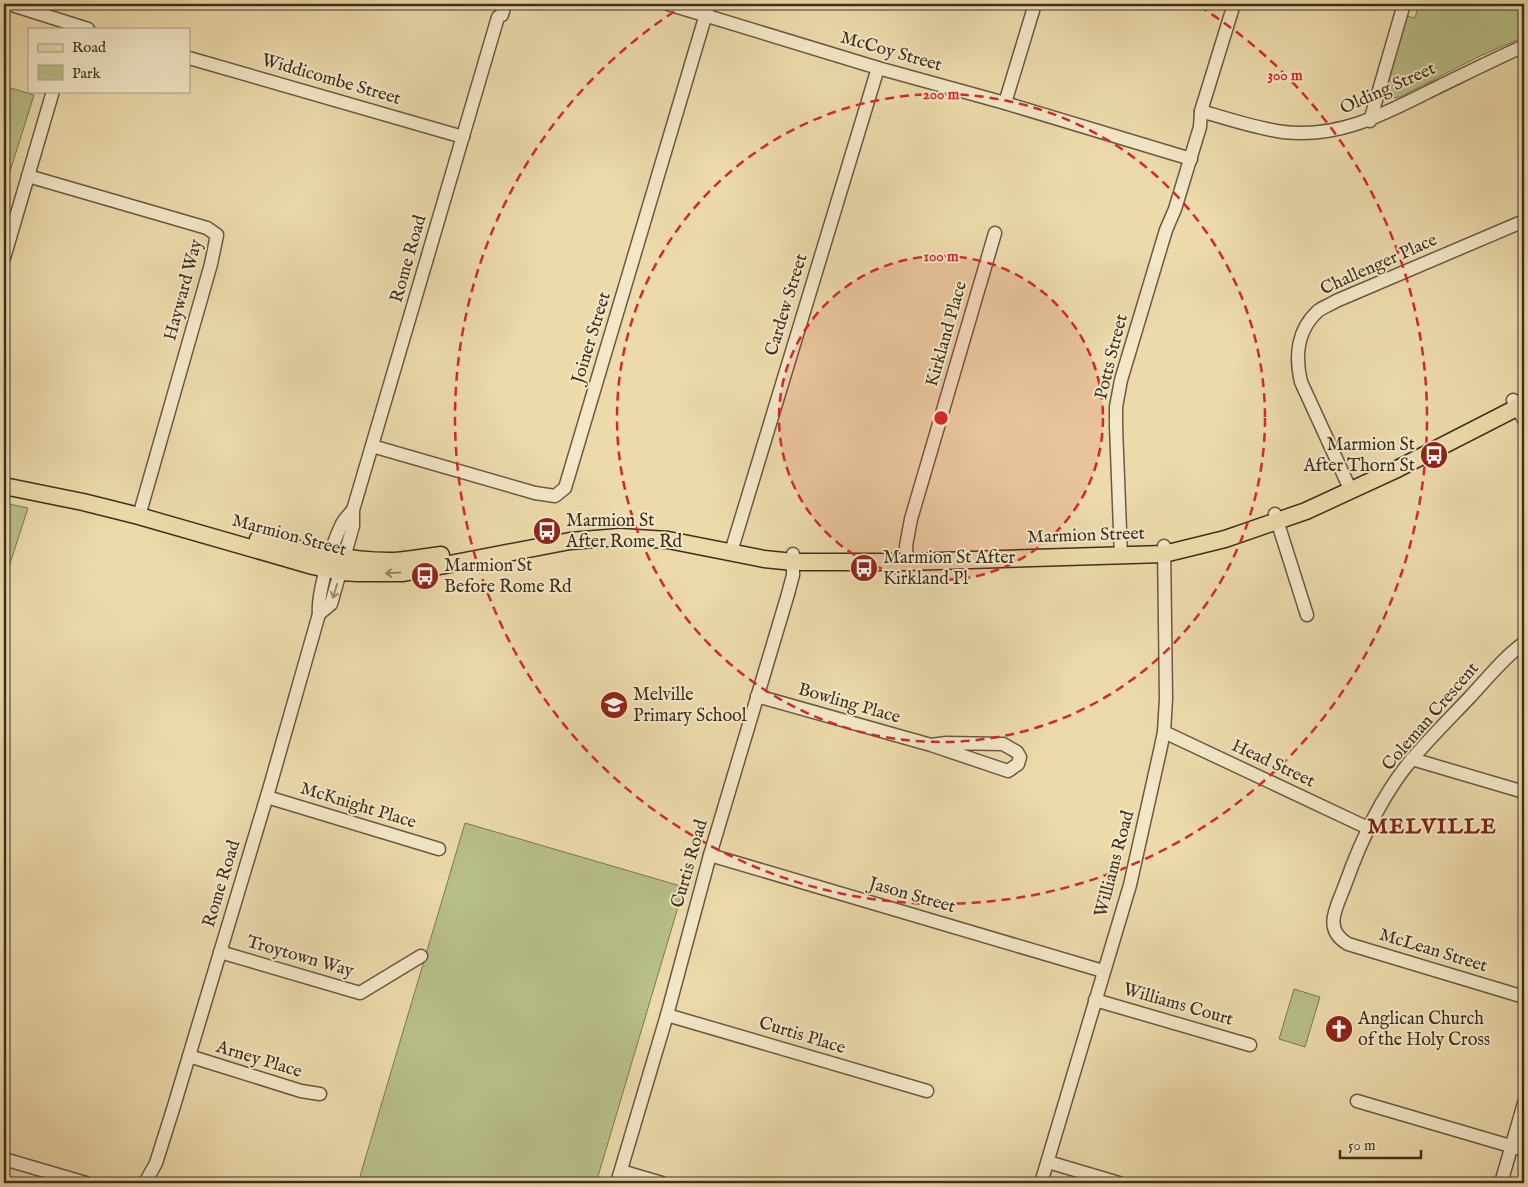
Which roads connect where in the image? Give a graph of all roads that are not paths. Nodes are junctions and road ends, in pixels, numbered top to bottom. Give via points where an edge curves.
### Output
1 (9, 4) edge
2 (498, 4) edge
3 (505, 4) edge
4 (668, 4) edge
5 (1034, 4) edge
6 (1234, 4) edge
7 (1404, 4) edge
8 (708, 9) edge
9 (498, 17) junction
10 (72, 27) edge
11 (1524, 46) edge
12 (190, 58) edge
13 (878, 68) junction
14 (53, 92) edge
15 (1005, 103) junction
16 (1202, 111) junction
17 (1370, 120) junction
18 (463, 137) junction
19 (1187, 158) junction
20 (28, 176) junction
21 (1524, 221) edge
22 (995, 233) dead end
23 (4, 258) edge
24 (1521, 405) edge
25 (372, 446) junction
26 (4, 478) edge
27 (4, 486) edge
28 (1350, 487) junction
29 (140, 512) junction
30 (1276, 518) junction
31 (732, 548) junction
32 (1164, 550) junction
33 (1120, 552) junction
34 (906, 557) junction
35 (794, 558) junction
36 (335, 563) junction
37 (1306, 615) dead end
38 (1524, 643) edge
39 (758, 696) junction
40 (1164, 732) junction
41 (931, 745) junction
42 (1412, 759) junction
43 (1524, 792) edge
44 (267, 797) junction
45 (1368, 828) junction
46 (439, 849) dead end
47 (710, 855) junction
48 (1335, 934) joint
49 (220, 952) junction
50 (421, 956) dead end
51 (1103, 971) junction
52 (1524, 996) edge
53 (1095, 1000) junction
54 (668, 1015) junction
55 (1250, 1045) dead end
56 (189, 1056) junction
57 (927, 1091) dead end
58 (320, 1094) dead end
59 (1357, 1101) dead end
60 (1524, 1103) edge
61 (1511, 1146) junction
62 (1524, 1150) edge
63 (4, 1159) edge
64 (156, 1162) junction
65 (1048, 1162) junction
66 (619, 1177) edge
67 (86, 1183) edge
68 (145, 1183) edge
69 (155, 1183) edge
70 (662, 1183) edge
71 (1041, 1183) edge
72 (1119, 1183) edge
73 (1500, 1183) edge

1 - 10 street
2 - 9 street, Rome Road via 495,14
3 - 9 street, Rome Road via 502,15
4 - 8 street, McCoy Street
5 - 15 street
6 - 16 street, Potts Street
7 - 17 street
8 - 13 street, McCoy Street
8 - 25 street, Joiner Street via 565,488 555,496 535,493
9 - 18 street, Rome Road
11 - 17 street, Olding Street
12 - 18 street, Widdicombe Street
13 - 15 street, McCoy Street
13 - 31 street, Cardew Street
14 - 20 street
15 - 19 street, McCoy Street
16 - 17 street, Olding Street via 1258,128 1284,132 1314,133
16 - 19 street, Potts Street via 1200,127
18 - 25 street, Rome Road
19 - 33 street, Potts Street via 1175,209 1166,230 1118,398
20 - 23 street
20 - 29 street, Hayward Way via 207,228 217,235
21 - 28 street, Challenger Place via 1336,302 1318,311 1307,326 1298,347 1297,366 1301,382
22 - 34 street, Kirkland Place via 911,519
24 - 28 main road, Marmion Street via 1394,461
25 - 36 street, Rome Road via 353,510 352,526
26 - 29 main road, Marmion Street via 67,491
27 - 29 main road, Marmion Street
28 - 30 main road, Marmion Street
29 - 36 main road, Marmion Street
30 - 32 main road, Marmion Street via 1225,539
30 - 37 street
31 - 35 main road, Marmion Street
31 - 36 main road, Marmion Street via 664,531 615,528 404,560
32 - 33 main road, Marmion Street
32 - 40 street, Williams Road
33 - 34 main road, Marmion Street
34 - 35 main road, Marmion Street
35 - 39 street, Curtis Road via 793,575
36 - 44 street, Rome Road via 331,604 319,614
38 - 42 street, Coleman Crescent
39 - 41 street, Bowling Place
39 - 47 street, Curtis Road
40 - 45 street, Head Street
40 - 51 street, Williams Road via 1137,857
41 - 41 street, Bowling Place via 1003,744 1018,752 1020,757 1018,764 1008,771
42 - 43 street
42 - 45 street, Coleman Crescent
44 - 46 street, McKnight Place
44 - 49 street, Rome Road
45 - 48 street, Coleman Crescent via 1335,911 1332,922
47 - 51 street, Jason Street
47 - 54 street, Curtis Road
48 - 52 street, McLean Street via 1348,944
49 - 50 street, Troytown Way via 360,992
49 - 56 street, Rome Road
51 - 53 street, Williams Road
53 - 55 street, Williams Court
53 - 65 street, Williams Road
54 - 57 street, Curtis Place
54 - 66 street, Curtis Road
56 - 58 street, Arney Place
56 - 64 street, Rome Road
59 - 61 street
60 - 61 street
61 - 62 street
61 - 73 street
63 - 67 street
64 - 68 street, Rome Road
64 - 69 street, Rome Road
65 - 71 street, Williams Road
65 - 72 street
66 - 70 street

